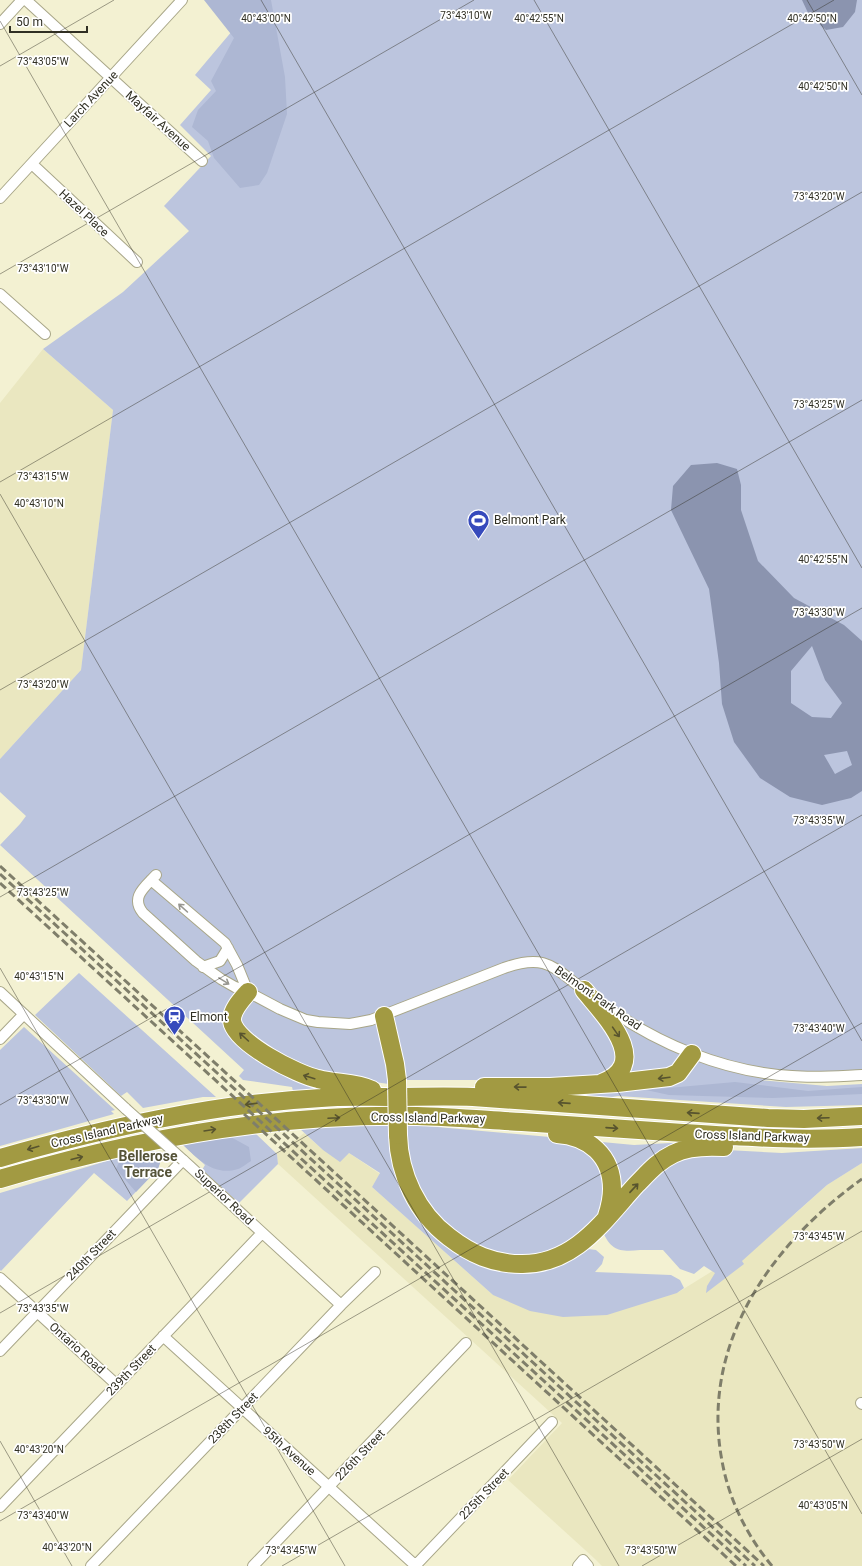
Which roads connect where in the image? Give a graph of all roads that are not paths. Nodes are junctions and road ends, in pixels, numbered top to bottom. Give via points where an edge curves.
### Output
1 (22, 0) edge
2 (26, 0) edge
3 (182, 0) edge
4 (0, 24) edge
5 (110, 78) junction
6 (202, 161) dead end
7 (32, 164) junction
8 (0, 198) edge
9 (137, 262) dead end
10 (0, 294) edge
11 (44, 334) dead end
12 (228, 948) junction
13 (203, 967) junction
14 (584, 990) junction
15 (0, 992) edge
16 (248, 992) junction
17 (24, 1014) junction
18 (384, 1016) junction
19 (0, 1039) edge
20 (692, 1054) junction
21 (862, 1075) edge
22 (601, 1083) junction
23 (434, 1096) junction
24 (389, 1097) junction
25 (862, 1116) edge
26 (517, 1122) junction
27 (862, 1136) edge
28 (792, 1139) junction
29 (0, 1158) edge
30 (183, 1160) junction
31 (0, 1179) edge
32 (608, 1216) junction
33 (262, 1232) junction
34 (375, 1272) dead end
35 (0, 1278) edge
36 (341, 1305) junction
37 (37, 1312) junction
38 (163, 1336) junction
39 (466, 1344) dead end
40 (0, 1351) edge
41 (116, 1385) junction
42 (242, 1408) junction
43 (552, 1422) dead end
44 (329, 1487) junction
45 (0, 1507) edge
46 (92, 1566) edge
47 (254, 1566) edge
48 (415, 1566) edge

1 - 4 street
2 - 5 street, Mayfair Avenue
3 - 5 street, Larch Avenue
5 - 6 street, Mayfair Avenue
5 - 7 street, Larch Avenue
7 - 8 street, Larch Avenue
7 - 9 street, Hazel Place
10 - 11 street
12 - 13 street via 220,961
12 -> 13 street, Belmont Park Road via 153,877 139,896 140,910
12 - 16 street, Belmont Park Road
13 -> 16 street, Belmont Park Road
14 - 18 street, Belmont Park Road via 554,967 524,963 504,968
14 - 20 street, Belmont Park Road via 637,1027
14 -> 22 highway via 620,1038 625,1055 616,1076
15 - 17 street, Superior Road
16 - 18 street, Belmont Park Road via 293,1015 318,1022 350,1024
24 -> 16 highway via 362,1086 302,1075 262,1052 242,1036 232,1020 235,1010
17 - 19 street
17 - 30 street, Superior Road, bridge
18 - 32 highway, bridge via 395,1064 398,1135 403,1168 412,1193 445,1235 489,1260 534,1264 573,1249 587,1239
20 - 21 street, Belmont Park Road via 755,1071 791,1076
20 -> 22 highway via 678,1073 669,1077
22 -> 23 highway via 550,1087 475,1086
23 - 24 highway, Cross Island Parkway
25 -> 23 highway, Cross Island Parkway via 768,1118
24 -> 29 highway, Cross Island Parkway via 322,1098 203,1111 99,1131
26 -> 28 highway, Cross Island Parkway
31 -> 26 highway, Cross Island Parkway via 114,1148 259,1124 353,1117 415,1116
26 - 32 highway via 548,1133 566,1134 582,1139 597,1150 611,1179 612,1196
27 - 28 highway, Cross Island Parkway
32 -> 28 highway via 654,1166 674,1153 701,1147 730,1147
30 - 33 street, Superior Road
30 - 37 street, 240th Street
33 - 36 street, Superior Road
33 - 38 street, 239th Street
34 - 36 street, 238th Street
35 - 37 street, Ontario Road
36 - 42 street, 238th Street
37 - 40 street, 240th Street
37 - 41 street, Ontario Road
38 - 41 street, 239th Street
38 - 42 street, 95th Avenue
39 - 44 street, 226th Street
41 - 45 street, 239th Street
42 - 44 street, 95th Avenue
42 - 46 street, 238th Street
43 - 48 street, 225th Street
44 - 47 street, 226th Street
44 - 48 street, 95th Avenue

